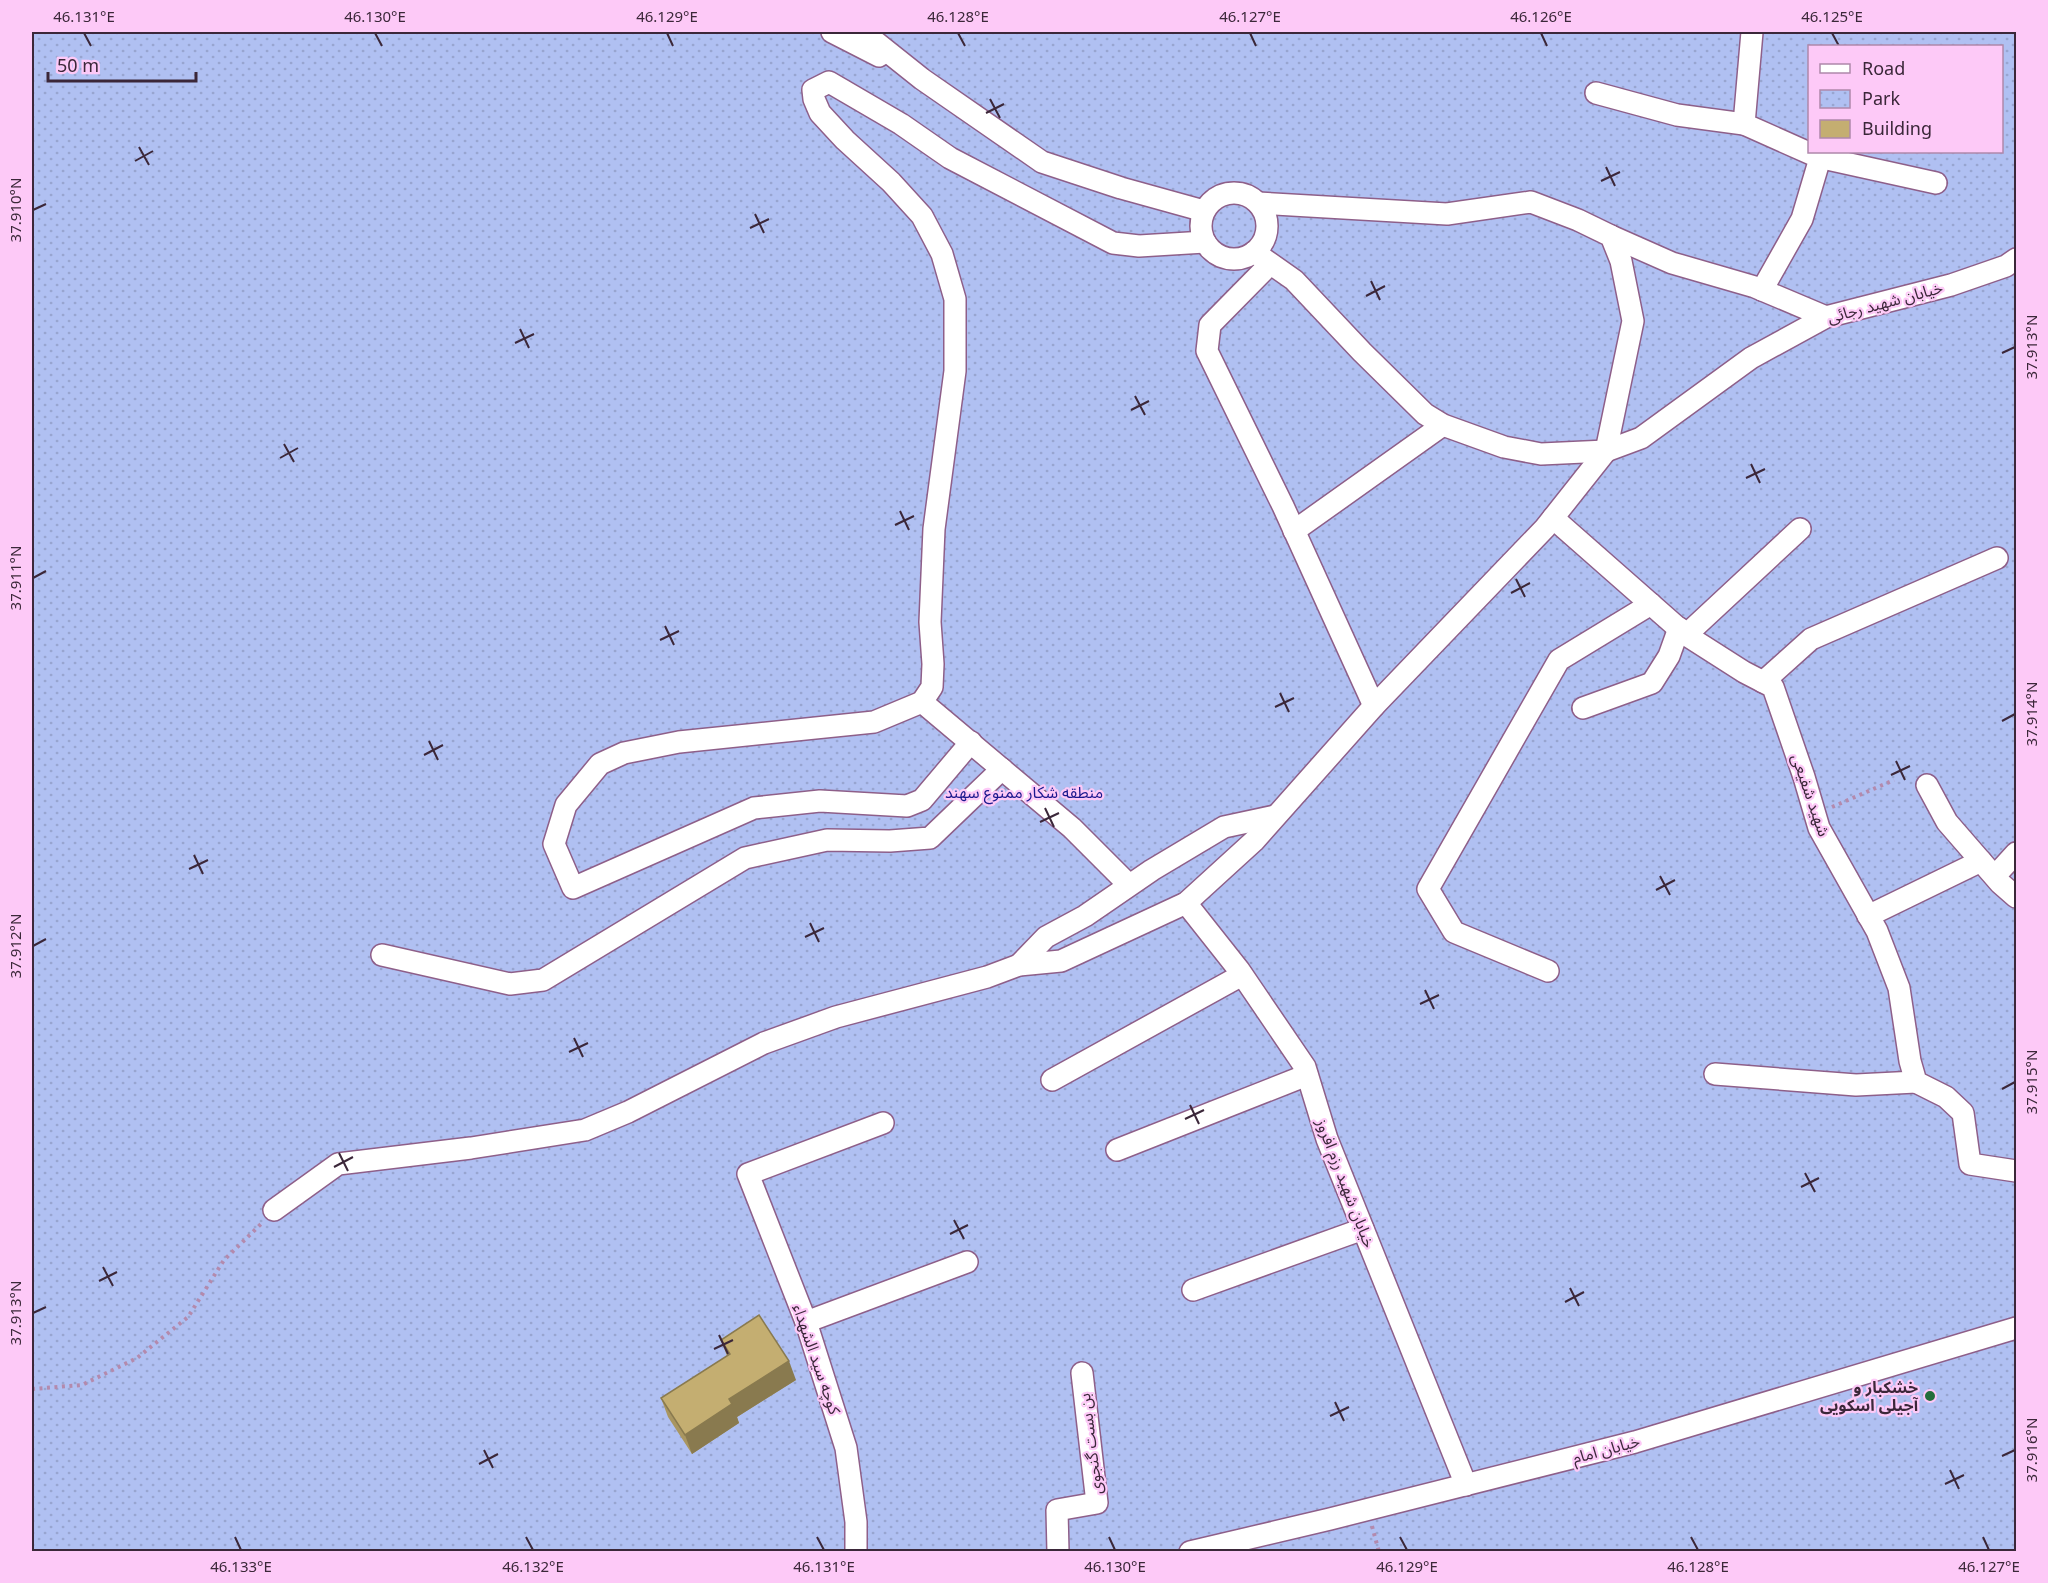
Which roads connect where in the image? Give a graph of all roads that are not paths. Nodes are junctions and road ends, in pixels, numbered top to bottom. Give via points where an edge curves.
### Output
1 (832, 32) edge
2 (863, 32) edge
3 (1752, 32) edge
4 (922, 79) junction
5 (1596, 93) dead end
6 (1744, 124) junction
7 (1808, 153) edge
8 (1809, 153) edge
9 (1818, 157) junction
10 (1936, 183) dead end
11 (1258, 203) junction
12 (1204, 211) junction
13 (1611, 236) junction
14 (1205, 242) junction
15 (1262, 258) junction
16 (2016, 259) edge
17 (1762, 290) junction
18 (1826, 316) junction
19 (1443, 425) junction
20 (1606, 451) junction
21 (1553, 518) junction
22 (1800, 529) dead end
23 (1294, 531) junction
24 (1997, 558) dead end
25 (1651, 604) junction
26 (1682, 631) junction
27 (1763, 682) junction
28 (922, 702) junction
29 (1374, 706) junction
30 (1583, 708) dead end
31 (971, 742) junction
32 (1002, 769) junction
33 (1928, 785) dead end
34 (1275, 816) junction
35 (2016, 853) edge
36 (1988, 868) junction
37 (1129, 885) junction
38 (2016, 897) edge
39 (1186, 903) junction
40 (1868, 916) junction
41 (382, 955) dead end
42 (1019, 964) junction
43 (1548, 971) dead end
44 (1242, 975) junction
45 (1715, 1074) dead end
46 (1307, 1076) junction
47 (1052, 1080) dead end
48 (1916, 1082) junction
49 (883, 1123) dead end
50 (1117, 1150) dead end
51 (2016, 1171) edge
52 (274, 1210) road end
53 (1363, 1229) junction
54 (967, 1262) dead end
55 (1193, 1290) dead end
56 (806, 1322) junction
57 (2016, 1328) edge
58 (1082, 1373) dead end
59 (1466, 1485) junction
60 (856, 1551) edge
61 (1058, 1551) edge
62 (1190, 1551) edge

1 - 4 street
2 - 4 street
3 - 6 street
4 - 12 street via 1042,162
5 - 6 street via 1677,115
6 - 7 street
8 - 9 street
9 - 10 street
9 - 17 street via 1802,219
11 - 12 street via 1249,196 1229,193 1219,196
11 - 13 street via 1447,214 1530,202
11 - 15 street via 1267,222
12 - 14 street via 1201,232
13 - 17 street via 1672,262
13 - 20 street via 1621,261 1633,321
14 - 15 street via 1221,256
14 - 28 street via 1139,246 1113,243 950,158 829,82 813,90 820,113 922,216 942,254 955,299 955,371 934,529 932,687
15 - 19 street via 1294,280 1425,414
15 - 23 street via 1210,325 1207,351
16 - 18 street, خیابان شهید رجائی via 1951,285
17 - 18 street
18 - 20 street, خیابان شهید رجائی via 1751,358 1641,438
19 - 20 street via 1504,447 1541,454
19 - 23 street
20 - 21 street
21 - 25 street, شهید شفیعی
21 - 29 street
22 - 26 street
23 - 29 street
24 - 27 street via 1811,639
25 - 26 street, شهید شفیعی
25 - 43 street via 1559,660 1428,889 1454,932
26 - 27 street, شهید شفیعی
26 - 30 street via 1652,683
27 - 40 street, شهید شفیعی via 1773,687 1820,828
28 - 31 street
28 - 31 street via 874,722 679,742 624,753 600,764 566,805 554,844 573,888 754,808 820,801 907,806 922,800
29 - 34 street
31 - 32 street
32 - 37 street via 1072,828
32 - 41 street via 930,838 827,840 745,858 543,980 510,984
33 - 36 street via 1947,822
34 - 37 street via 1224,827
34 - 39 street via 1254,841
35 - 36 street
36 - 38 street
36 - 40 street
37 - 42 street via 1046,937
39 - 42 street via 1061,961
39 - 44 street, خیابان شهید رزم افروز
40 - 48 street, شهید شفیعی via 1899,988
42 - 52 street via 987,977 836,1017 764,1043 585,1130 338,1164
44 - 46 street, خیابان شهید رزم افروز via 1305,1067
44 - 47 street
45 - 48 street via 1856,1085
46 - 50 street
46 - 53 street, خیابان شهید رزم افروز
48 - 51 street via 1946,1097 1963,1113 1970,1164
49 - 56 street, کوچه سید الشهداء via 748,1174
53 - 55 street
53 - 59 street, خیابان شهید رزم افروز
54 - 56 street
56 - 60 street, کوچه سید الشهداء via 846,1448
57 - 59 street, خیابان امام via 1635,1442
58 - 61 street, بن بست گنجوی via 1097,1503 1057,1510
59 - 62 street, خیابان امام

